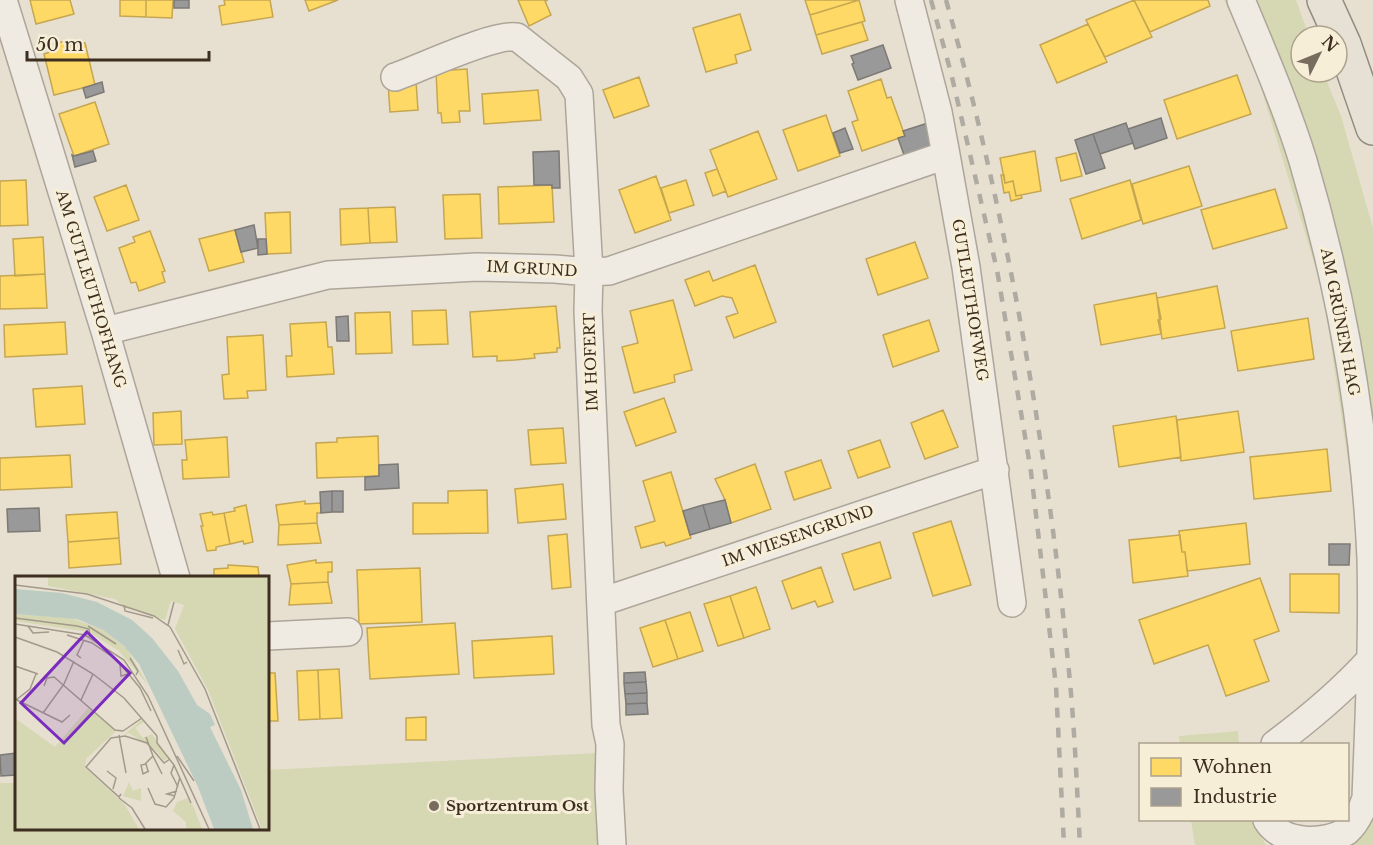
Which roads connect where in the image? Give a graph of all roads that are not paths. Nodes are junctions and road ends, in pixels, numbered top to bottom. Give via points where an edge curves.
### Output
1 (3, 0) edge
2 (909, 0) edge
3 (1241, 0) edge
4 (1324, 0) edge
5 (395, 78) dead end
6 (1373, 128) edge
7 (946, 155) junction
8 (589, 272) junction
9 (105, 331) junction
10 (995, 470) junction
11 (175, 576) edge
12 (601, 602) junction
13 (1012, 603) dead end
14 (348, 632) dead end
15 (268, 636) edge
16 (1371, 659) junction
17 (1276, 743) edge
18 (1268, 821) edge
19 (612, 845) edge

1 - 9 street, AM GUTLEUTHOFHANG
2 - 7 street, GUTLEUTHOFWEG
3 - 16 street, AM GRÜNEN HAG via 1303,160 1342,319 1369,527
4 - 6 main road
5 - 8 street, IM HOFERT via 510,36 517,37 570,78 579,94
7 - 8 street, IM GRUND via 609,271
7 - 10 street, GUTLEUTHOFWEG
8 - 9 street, IM GRUND via 477,267 328,275
8 - 12 street, IM HOFERT
9 - 11 street, AM GUTLEUTHOFHANG
10 - 12 street, IM WIESENGRUND
10 - 13 street, GUTLEUTHOFWEG
12 - 19 street, IM HOFERT
14 - 15 street
16 - 17 street via 1310,719
16 - 18 street, AM GRÜNEN HAG via 1366,798 1356,821 1338,837 1306,843 1285,837

